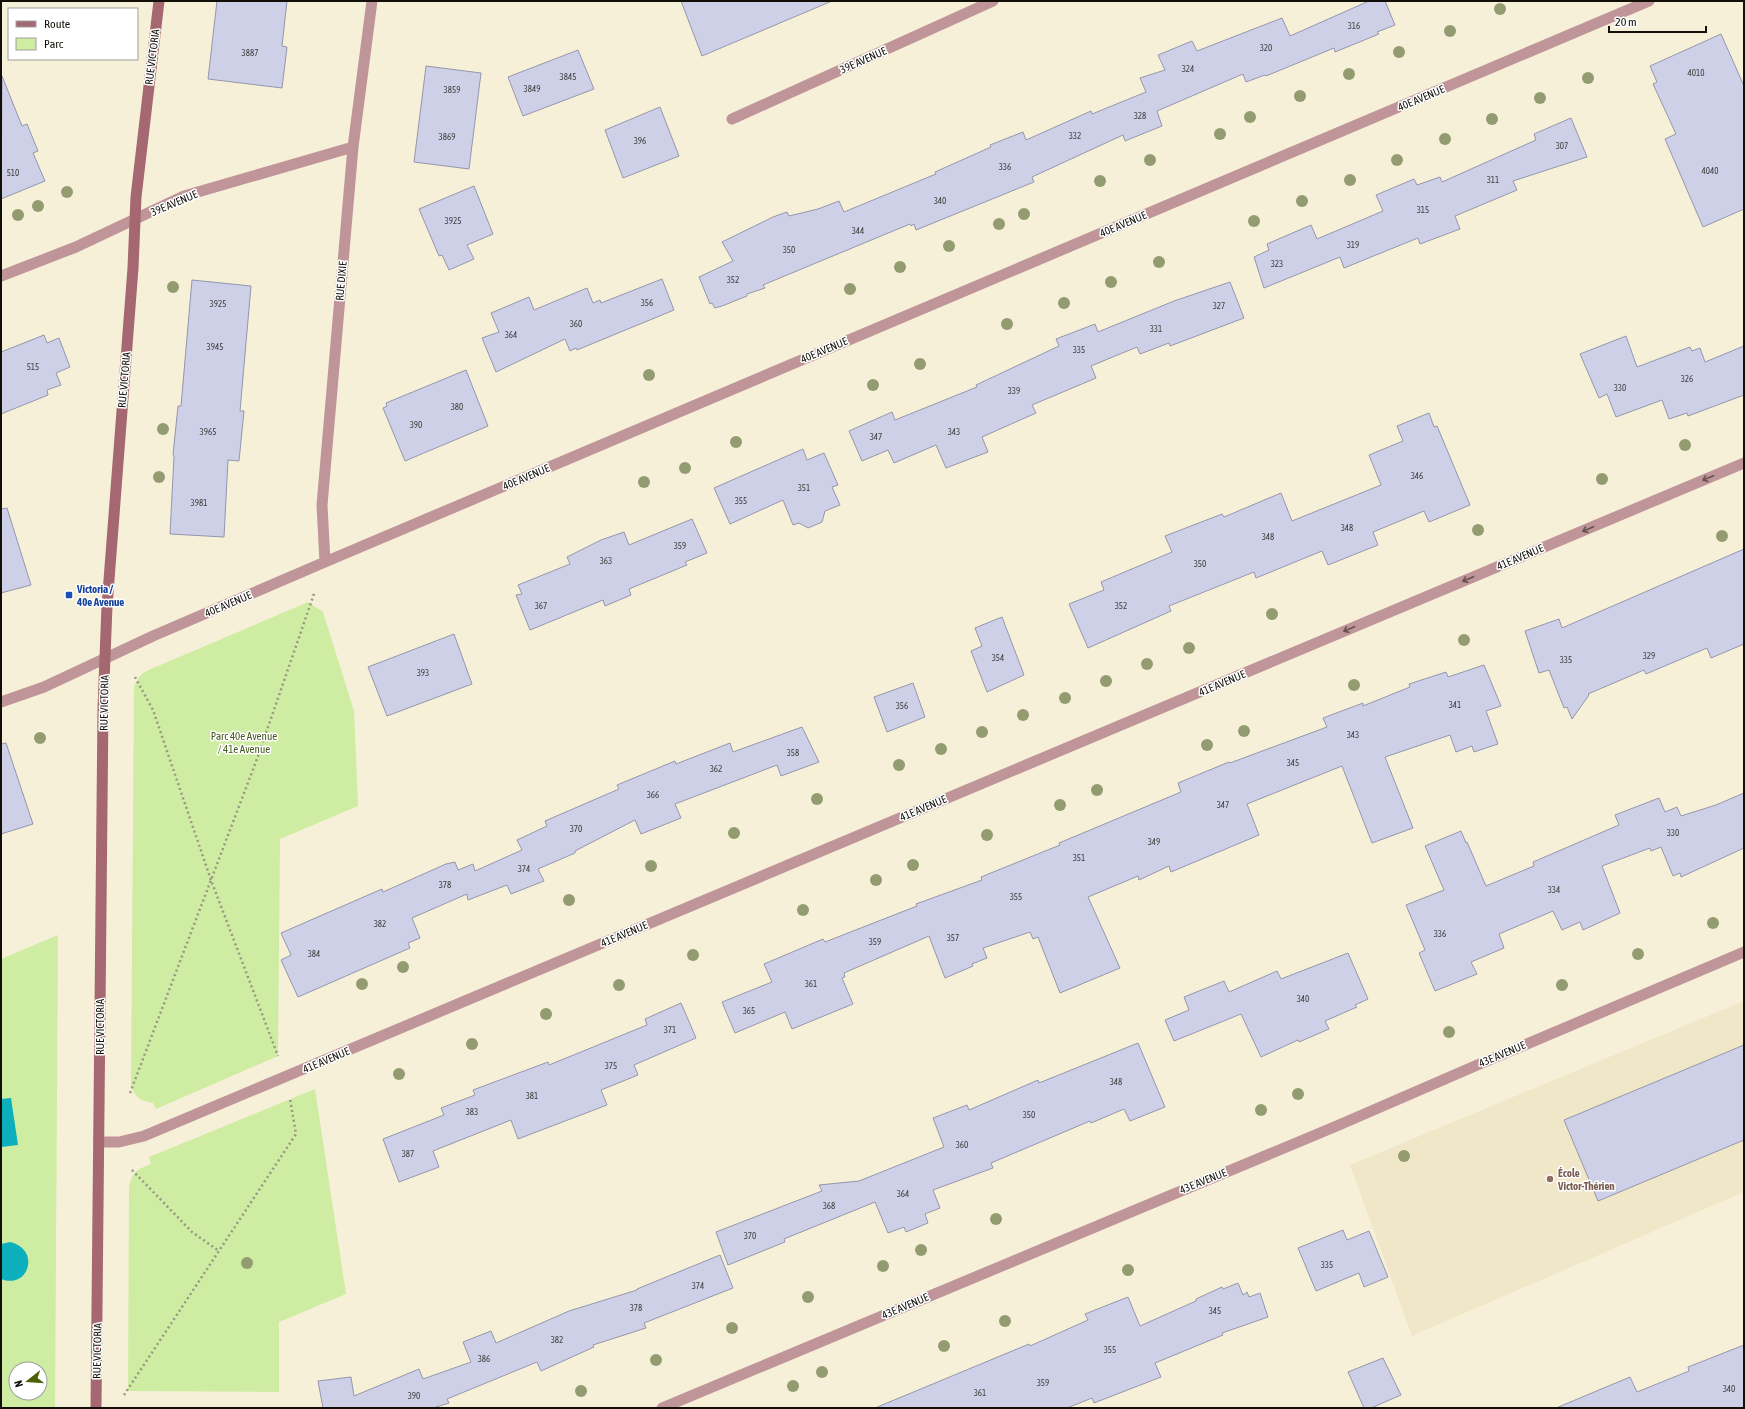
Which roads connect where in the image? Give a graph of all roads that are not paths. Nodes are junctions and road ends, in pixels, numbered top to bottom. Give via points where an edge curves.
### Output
1 (159, 1) edge
2 (372, 1) edge
3 (993, 1) edge
4 (1649, 1) edge
5 (732, 119) dead end
6 (353, 146) junction
7 (135, 220) junction
8 (1, 276) edge
9 (1744, 463) edge
10 (325, 562) junction
11 (105, 660) junction
12 (1, 702) edge
13 (1744, 952) edge
14 (99, 1142) junction
15 (96, 1408) edge
16 (662, 1408) edge

1 - 7 main road, RUE VICTORIA via 139,158
2 - 6 street, RUE DIXIE
3 - 5 street, 39E AVENUE
4 - 10 street, 40E AVENUE
6 - 7 street, 39E AVENUE via 184,196
6 - 10 street, RUE DIXIE via 322,505
7 - 8 street, 39E AVENUE via 76,247
7 - 11 main road, RUE VICTORIA
9 -> 14 street, 41E AVENUE via 144,1136 119,1142
10 - 11 street, 40E AVENUE via 153,636
11 - 12 street, 40E AVENUE via 44,687
11 - 14 main road, RUE VICTORIA
13 - 16 street, 43E AVENUE via 1339,1125
14 - 15 main road, RUE VICTORIA

